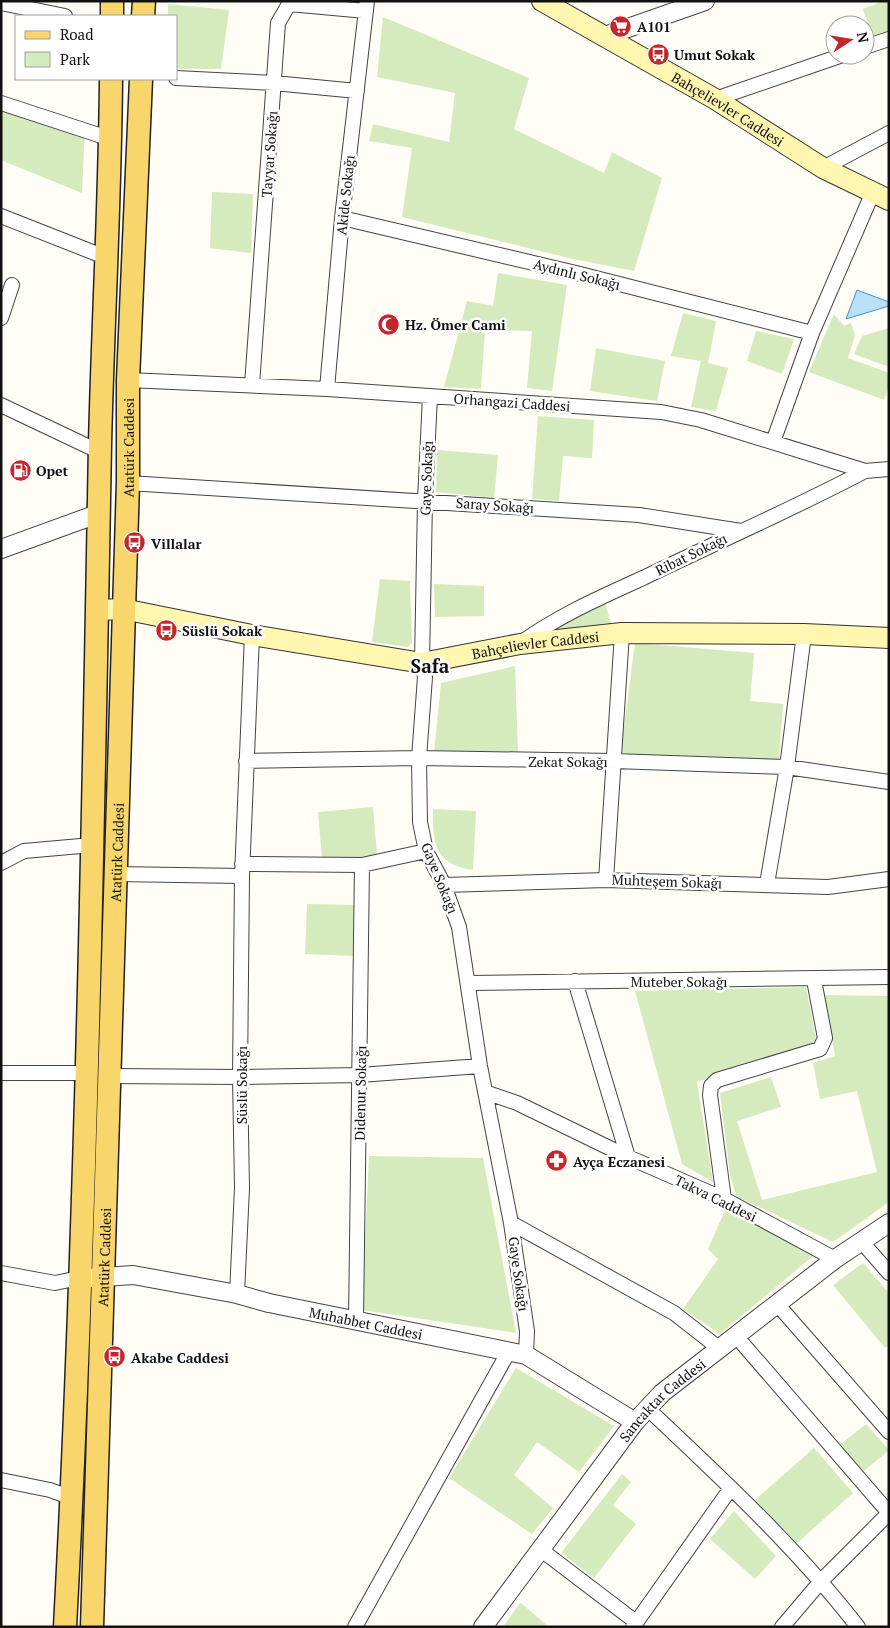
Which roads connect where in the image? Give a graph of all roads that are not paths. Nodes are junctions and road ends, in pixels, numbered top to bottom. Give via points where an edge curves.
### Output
1 (112, 1) edge
2 (144, 1) edge
3 (705, 1) edge
4 (1, 3) edge
5 (554, 4) edge
6 (367, 6) edge
7 (60, 15) edge
8 (112, 15) edge
9 (143, 15) edge
10 (604, 36) junction
11 (889, 40) edge
12 (875, 45) edge
13 (825, 61) edge
14 (178, 78) edge
15 (111, 80) edge
16 (141, 80) edge
17 (274, 83) junction
18 (357, 91) junction
19 (714, 99) junction
20 (1, 103) edge
21 (889, 133) edge
22 (111, 139) junction
23 (823, 168) junction
24 (881, 196) edge
25 (1, 216) edge
26 (342, 218) junction
27 (106, 257) junction
28 (12, 285) dead end
29 (1, 318) edge
30 (812, 334) junction
31 (128, 380) junction
32 (252, 384) junction
33 (327, 389) junction
34 (430, 396) junction
35 (1, 405) edge
36 (773, 442) junction
37 (100, 452) junction
38 (889, 469) edge
39 (866, 471) junction
40 (128, 482) junction
41 (425, 500) junction
42 (100, 513) junction
43 (741, 531) junction
44 (1, 549) edge
45 (122, 609) junction
46 (98, 610) junction
47 (622, 633) junction
48 (804, 634) junction
49 (252, 635) junction
50 (889, 638) edge
51 (520, 644) junction
52 (422, 663) junction
53 (419, 758) junction
54 (246, 760) junction
55 (614, 761) junction
56 (787, 767) junction
57 (889, 782) edge
58 (92, 845) junction
59 (426, 851) junction
60 (1, 863) edge
61 (362, 865) junction
62 (242, 870) junction
63 (114, 874) junction
64 (889, 879) edge
65 (606, 880) junction
66 (444, 884) junction
67 (767, 884) junction
68 (889, 977) edge
69 (814, 980) junction
70 (575, 981) junction
71 (469, 983) junction
72 (480, 1066) junction
73 (1, 1073) edge
74 (87, 1073) junction
75 (360, 1075) junction
76 (109, 1076) junction
77 (240, 1078) junction
78 (485, 1092) junction
79 (628, 1157) junction
80 (724, 1199) junction
81 (511, 1223) junction
82 (889, 1223) edge
83 (862, 1241) junction
84 (835, 1259) junction
85 (889, 1273) edge
86 (1, 1274) edge
87 (103, 1277) junction
88 (79, 1278) junction
89 (237, 1294) junction
90 (777, 1304) junction
91 (356, 1320) junction
92 (736, 1336) junction
93 (720, 1349) junction
94 (509, 1351) junction
95 (526, 1355) junction
96 (648, 1409) junction
97 (635, 1422) junction
98 (889, 1432) edge
99 (1, 1480) edge
100 (731, 1488) junction
101 (72, 1498) junction
102 (889, 1513) edge
103 (540, 1550) junction
104 (822, 1580) junction
105 (634, 1624) edge
106 (65, 1627) edge
107 (92, 1627) edge
108 (355, 1627) edge
109 (483, 1627) edge
110 (782, 1627) edge
111 (858, 1627) edge

1 - 8 main road
2 - 9 main road
3 - 10 street
4 - 7 street
5 - 10 main road, Bahçelievler Caddesi
6 - 17 street, Tayyar Sokağı via 289,4 278,23
6 - 18 street, Akide Sokağı
10 - 19 main road, Bahçelievler Caddesi
11 - 12 street
13 - 19 street
14 - 17 street
15 - 22 main road, Atatürk Caddesi
16 - 31 main road, Atatürk Caddesi
17 - 18 street
17 - 32 street, Tayyar Sokağı
18 - 26 street, Akide Sokağı
19 - 23 main road, Bahçelievler Caddesi
20 - 22 street
21 - 23 street
22 - 27 main road, Atatürk Caddesi
23 - 24 main road, Bahçelievler Caddesi
24 - 30 street
25 - 27 street
26 - 30 street, Aydınlı Sokağı via 576,273
26 - 33 street, Akide Sokağı
27 - 37 main road, Atatürk Caddesi
28 - 29 street
30 - 36 street
31 - 32 street, Orhangazi Caddesi
31 - 40 main road, Atatürk Caddesi
32 - 33 street, Orhangazi Caddesi
33 - 34 street, Orhangazi Caddesi
34 - 36 street, Orhangazi Caddesi via 661,412
34 - 41 street, Gaye Sokağı
35 - 37 street
36 - 39 street, Orhangazi Caddesi
37 - 42 main road, Atatürk Caddesi
38 - 39 street, Orhangazi Caddesi
39 - 43 street, Ribat Sokağı
40 - 41 street, Saray Sokağı
40 - 45 main road, Atatürk Caddesi
41 - 43 street, Saray Sokağı via 639,515
41 - 52 street, Gaye Sokağı
42 - 44 street
42 - 46 main road, Atatürk Caddesi
43 - 51 street, Ribat Sokağı via 551,622
45 - 46 main road, Bahçelievler Caddesi
45 - 49 main road, Bahçelievler Caddesi
45 - 63 main road, Atatürk Caddesi
46 - 58 main road, Atatürk Caddesi
47 - 48 main road, Bahçelievler Caddesi
47 - 51 main road, Bahçelievler Caddesi
47 - 55 street
48 - 50 main road, Bahçelievler Caddesi
48 - 56 street
49 - 52 main road, Bahçelievler Caddesi
49 - 54 street, Süslü Sokağı
51 - 52 main road, Bahçelievler Caddesi
52 - 53 street, Gaye Sokağı via 425,676
53 - 54 street, Zekat Sokağı
53 - 55 street, Zekat Sokağı
53 - 59 street, Gaye Sokağı via 420,822
54 - 62 street, Süslü Sokağı
55 - 56 street, Zekat Sokağı
55 - 65 street
56 - 57 street, Zekat Sokağı
56 - 67 street
58 - 60 street via 24,852
58 - 74 main road, Atatürk Caddesi
59 - 61 street
59 - 66 street, Gaye Sokağı
61 - 62 street
61 - 75 street, Didenur Sokağı
62 - 63 street
62 - 77 street, Süslü Sokağı
63 - 76 main road, Atatürk Caddesi
64 - 67 street, Muhteşem Sokağı via 828,887
65 - 66 street, Muhteşem Sokağı
65 - 67 street, Muhteşem Sokağı
66 - 71 street, Gaye Sokağı via 459,927
68 - 69 street, Muteber Sokağı
69 - 70 street, Muteber Sokağı
69 - 80 street via 825,1038 820,1050 717,1080 711,1086
70 - 71 street, Muteber Sokağı
70 - 79 street
71 - 72 street, Gaye Sokağı
72 - 75 street
72 - 78 street, Gaye Sokağı
73 - 74 street
74 - 88 main road, Atatürk Caddesi
75 - 77 street
75 - 91 street, Didenur Sokağı
76 - 77 street
76 - 87 main road, Atatürk Caddesi
77 - 89 street, Süslü Sokağı via 242,1188
78 - 79 street, Takva Caddesi via 517,1103
78 - 81 street, Gaye Sokağı
79 - 80 street, Takva Caddesi
80 - 84 street, Takva Caddesi
81 - 93 street via 674,1313
81 - 95 street, Gaye Sokağı via 527,1331
82 - 83 street, Sancaktar Caddesi
83 - 84 street, Sancaktar Caddesi
83 - 85 street
84 - 90 street, Sancaktar Caddesi
86 - 88 street via 55,1283
87 - 88 street, Muhabbet Caddesi
87 - 89 street, Muhabbet Caddesi via 133,1275
87 - 107 main road, Atatürk Caddesi
88 - 101 main road, Atatürk Caddesi
89 - 91 street, Muhabbet Caddesi
90 - 92 street, Sancaktar Caddesi
90 - 98 street
91 - 94 street, Muhabbet Caddesi
92 - 93 street, Sancaktar Caddesi
92 - 102 street
93 - 96 street, Sancaktar Caddesi via 662,1393
94 - 95 street, Muhabbet Caddesi
94 - 108 street
95 - 97 street, Muhabbet Caddesi
96 - 97 street, Sancaktar Caddesi
96 - 100 street
97 - 103 street, Sancaktar Caddesi
99 - 101 street
100 - 104 street
100 - 105 street
101 - 106 main road, Atatürk Caddesi
102 - 104 street
103 - 105 street
103 - 109 street, Sancaktar Caddesi
104 - 110 street
104 - 111 street

